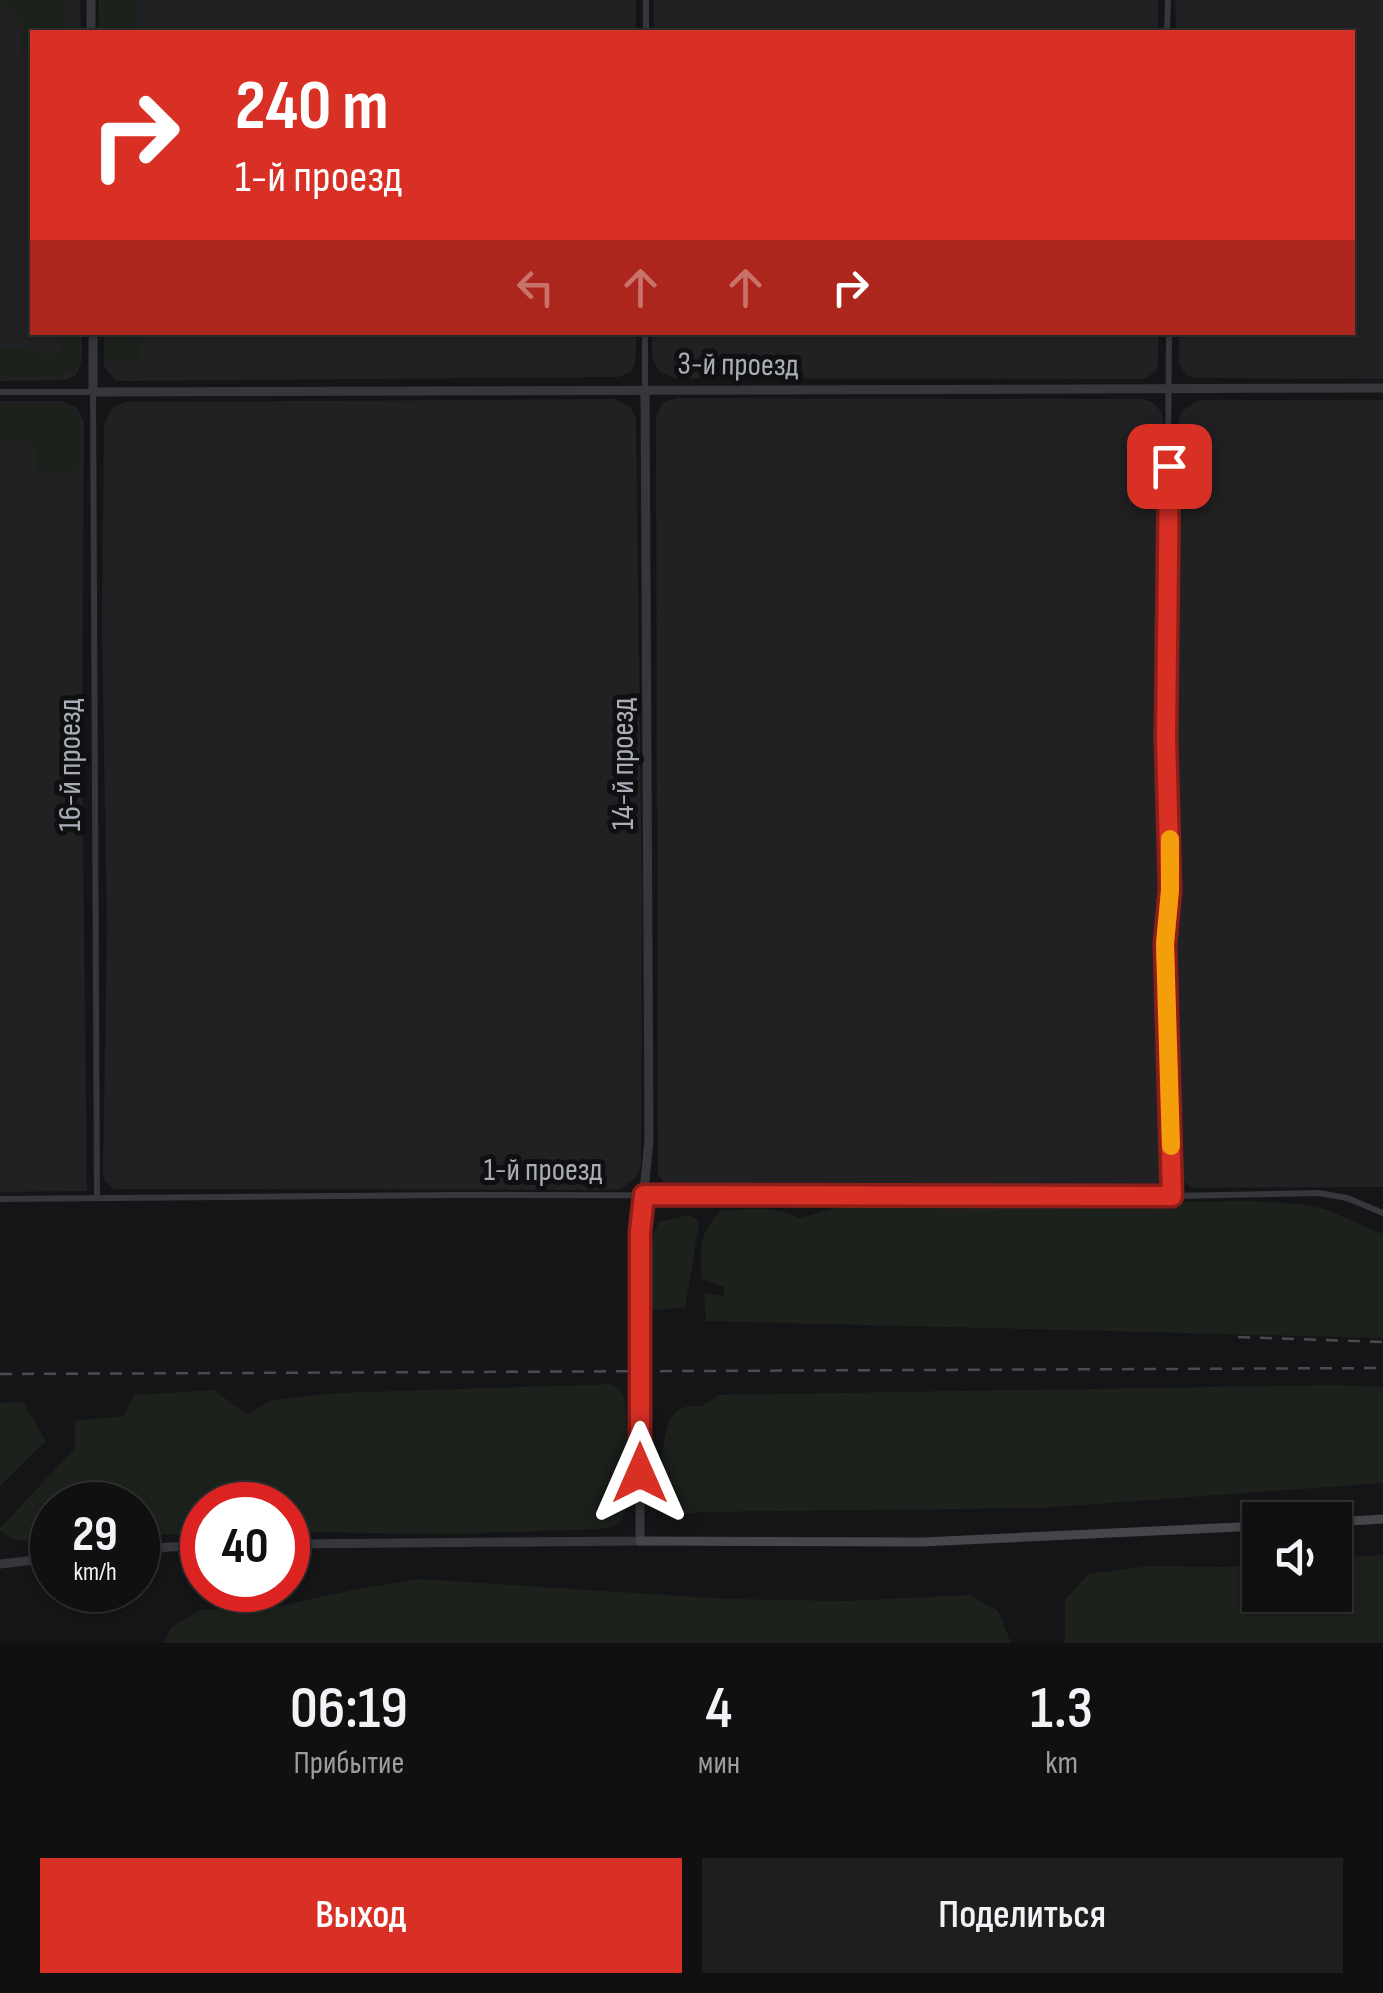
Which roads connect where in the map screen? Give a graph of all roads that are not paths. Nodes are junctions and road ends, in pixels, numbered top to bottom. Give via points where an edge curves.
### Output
1 (91, 0) edge
2 (646, 0) edge
3 (1168, 0) edge
4 (91, 30) edge
5 (646, 30) edge
6 (1167, 30) edge
7 (93, 335) edge
8 (645, 335) edge
9 (1169, 335) edge
10 (1170, 388) junction
11 (1383, 388) edge
12 (645, 389) junction
13 (0, 392) edge
14 (93, 392) junction
15 (644, 1195) junction
16 (1172, 1196) junction
17 (0, 1198) edge
18 (96, 1198) junction
19 (1383, 1214) edge
20 (1383, 1519) edge
21 (1352, 1521) edge
22 (1242, 1527) edge
23 (640, 1541) junction
24 (310, 1544) edge
25 (30, 1561) edge
26 (0, 1564) edge

1 - 4 street
2 - 5 street
3 - 6 street
7 - 14 street, 16-й проезд
8 - 12 street, 14-й проезд
9 - 10 street
10 - 11 street, 3-й проезд
10 - 12 street, 3-й проезд
10 - 16 street via 1165,944
12 - 14 street, 3-й проезд
12 - 15 street, 14-й проезд
13 - 14 street
14 - 18 street, 16-й проезд
15 - 16 street, 1-й проезд
15 - 18 street, 1-й проезд
15 - 23 street, 14-й проезд
16 - 19 street, 1-й проезд via 1319,1194
17 - 18 street, 1-й проезд
20 - 21 main road
22 - 23 main road via 923,1542
23 - 24 street
25 - 26 street

